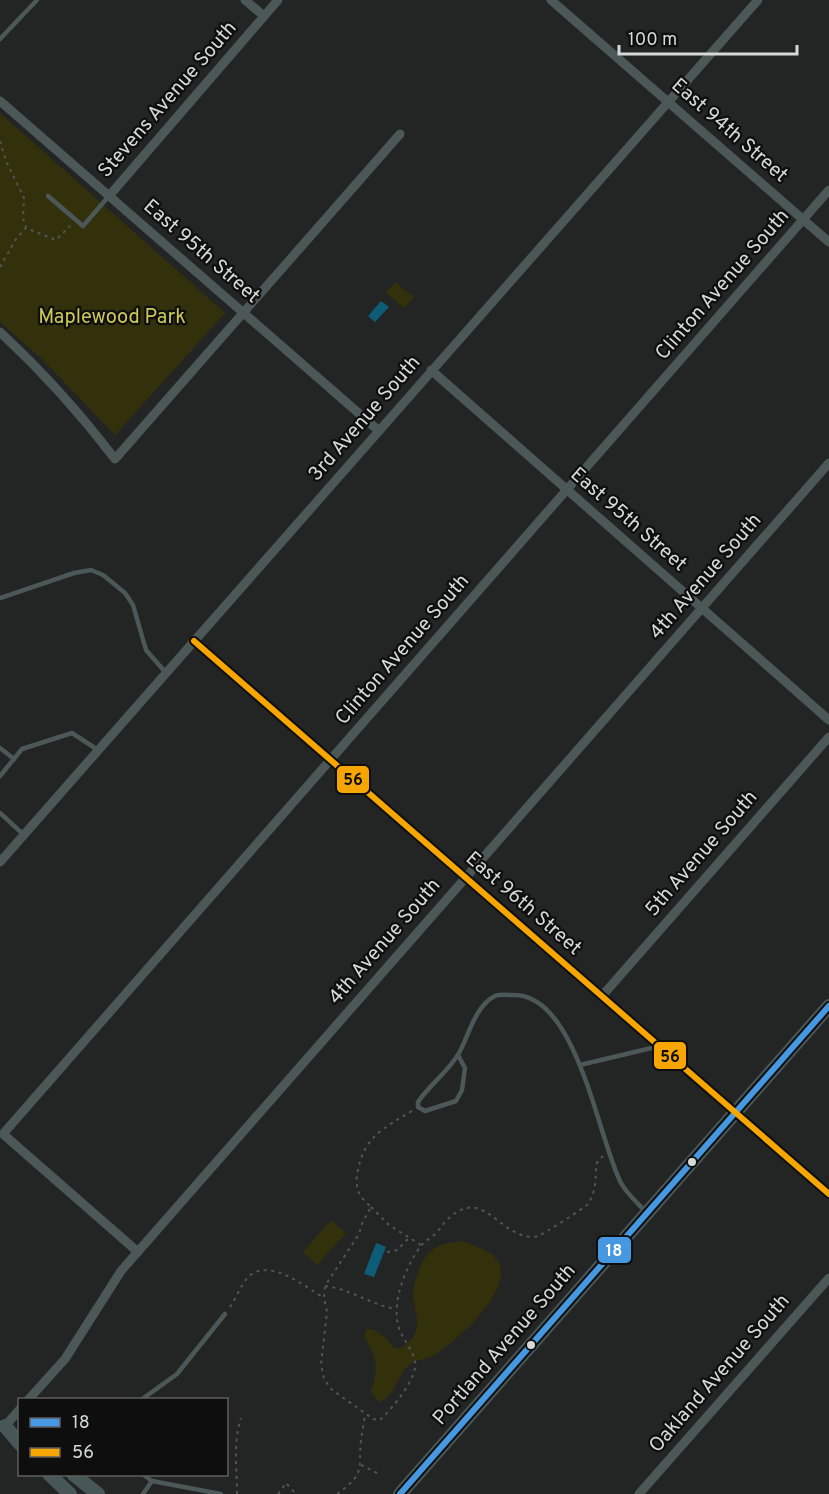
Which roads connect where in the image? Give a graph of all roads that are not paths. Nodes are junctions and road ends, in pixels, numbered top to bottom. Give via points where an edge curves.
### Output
1 (37, 0) edge
2 (245, 0) edge
3 (278, 0) edge
4 (550, 0) edge
5 (758, 0) edge
6 (264, 16) junction
7 (0, 39) edge
8 (0, 100) edge
9 (668, 102) junction
10 (400, 134) dead end
11 (829, 190) edge
12 (48, 196) dead end
13 (109, 196) junction
14 (803, 220) junction
15 (829, 242) edge
16 (243, 314) junction
17 (0, 332) edge
18 (431, 370) junction
19 (378, 430) junction
20 (829, 463) edge
21 (567, 490) junction
22 (0, 598) edge
23 (702, 608) junction
24 (194, 641) junction
25 (166, 673) junction
26 (829, 720) edge
27 (829, 737) edge
28 (0, 748) edge
29 (98, 750) junction
30 (14, 759) junction
31 (331, 760) junction
32 (0, 776) edge
33 (0, 813) edge
34 (24, 835) junction
35 (0, 862) edge
36 (466, 878) junction
37 (602, 996) junction
38 (829, 1006) edge
39 (660, 1046) junction
40 (458, 1055) junction
41 (580, 1065) junction
42 (735, 1113) junction
43 (829, 1194) edge
44 (647, 1213) junction
45 (138, 1252) junction
46 (829, 1278) edge
47 (225, 1314) road end
48 (30, 1398) edge
49 (144, 1398) edge
50 (18, 1411) edge
51 (2, 1424) edge
52 (18, 1433) edge
53 (18, 1442) edge
54 (51, 1476) edge
55 (76, 1476) edge
56 (144, 1476) edge
57 (152, 1482) junction
58 (70, 1494) edge
59 (98, 1494) edge
60 (143, 1494) edge
61 (221, 1494) edge
62 (400, 1494) edge
63 (639, 1494) edge

1 - 7 lane
2 - 6 street
3 - 6 street, Stevens Avenue South
4 - 9 street, East 94th Street
5 - 9 street, 3rd Avenue South
6 - 13 street, Stevens Avenue South
8 - 13 street, East 95th Street
9 - 14 street, East 94th Street
9 - 18 street, 3rd Avenue South
10 - 16 street
11 - 14 street, Clinton Avenue South
12 - 13 lane via 82,226
13 - 16 street, East 95th Street
14 - 15 street, East 94th Street
14 - 21 street, Clinton Avenue South
16 - 17 street via 116,459 38,367
16 - 19 street, East 95th Street
18 - 19 street, 3rd Avenue South
18 - 21 street, East 95th Street
19 - 24 street, 3rd Avenue South
20 - 23 street, 4th Avenue South
21 - 23 street, East 95th Street
21 - 31 street, Clinton Avenue South
22 - 25 lane via 74,573 91,570 103,574 133,605 146,650
23 - 26 street, East 95th Street
23 - 36 street, 4th Avenue South
24 - 25 street, 3rd Avenue South
24 - 31 street, East 96th Street
25 - 29 street, 3rd Avenue South
27 - 37 street, 5th Avenue South
28 - 30 lane
29 - 30 lane via 72,733 22,749
29 - 34 street, 3rd Avenue South
30 - 32 lane
31 - 36 street, East 96th Street
31 - 45 street, Clinton Avenue South via 3,1134
33 - 34 lane
34 - 35 street, 3rd Avenue South
36 - 37 street, East 96th Street
36 - 45 street, 4th Avenue South
37 - 39 street, East 96th Street
38 - 42 main road, Portland Avenue South
39 - 41 lane
39 - 42 street, East 96th Street
40 - 40 lane via 422,1096 417,1107 425,1111 456,1101 465,1068
40 - 41 lane via 484,1006 496,995 523,995 540,1003 557,1020
41 - 44 lane via 621,1184
42 - 43 street, East 96th Street
42 - 44 main road, Portland Avenue South
44 - 62 main road, Portland Avenue South
45 - 48 street, 4th Avenue South via 121,1271 65,1359
46 - 63 street, Oakland Avenue South
47 - 49 lane via 177,1374
50 - 51 street
51 - 52 main road
51 - 53 main road
54 - 58 main road
55 - 59 main road
56 - 57 lane
57 - 60 lane
57 - 61 lane

